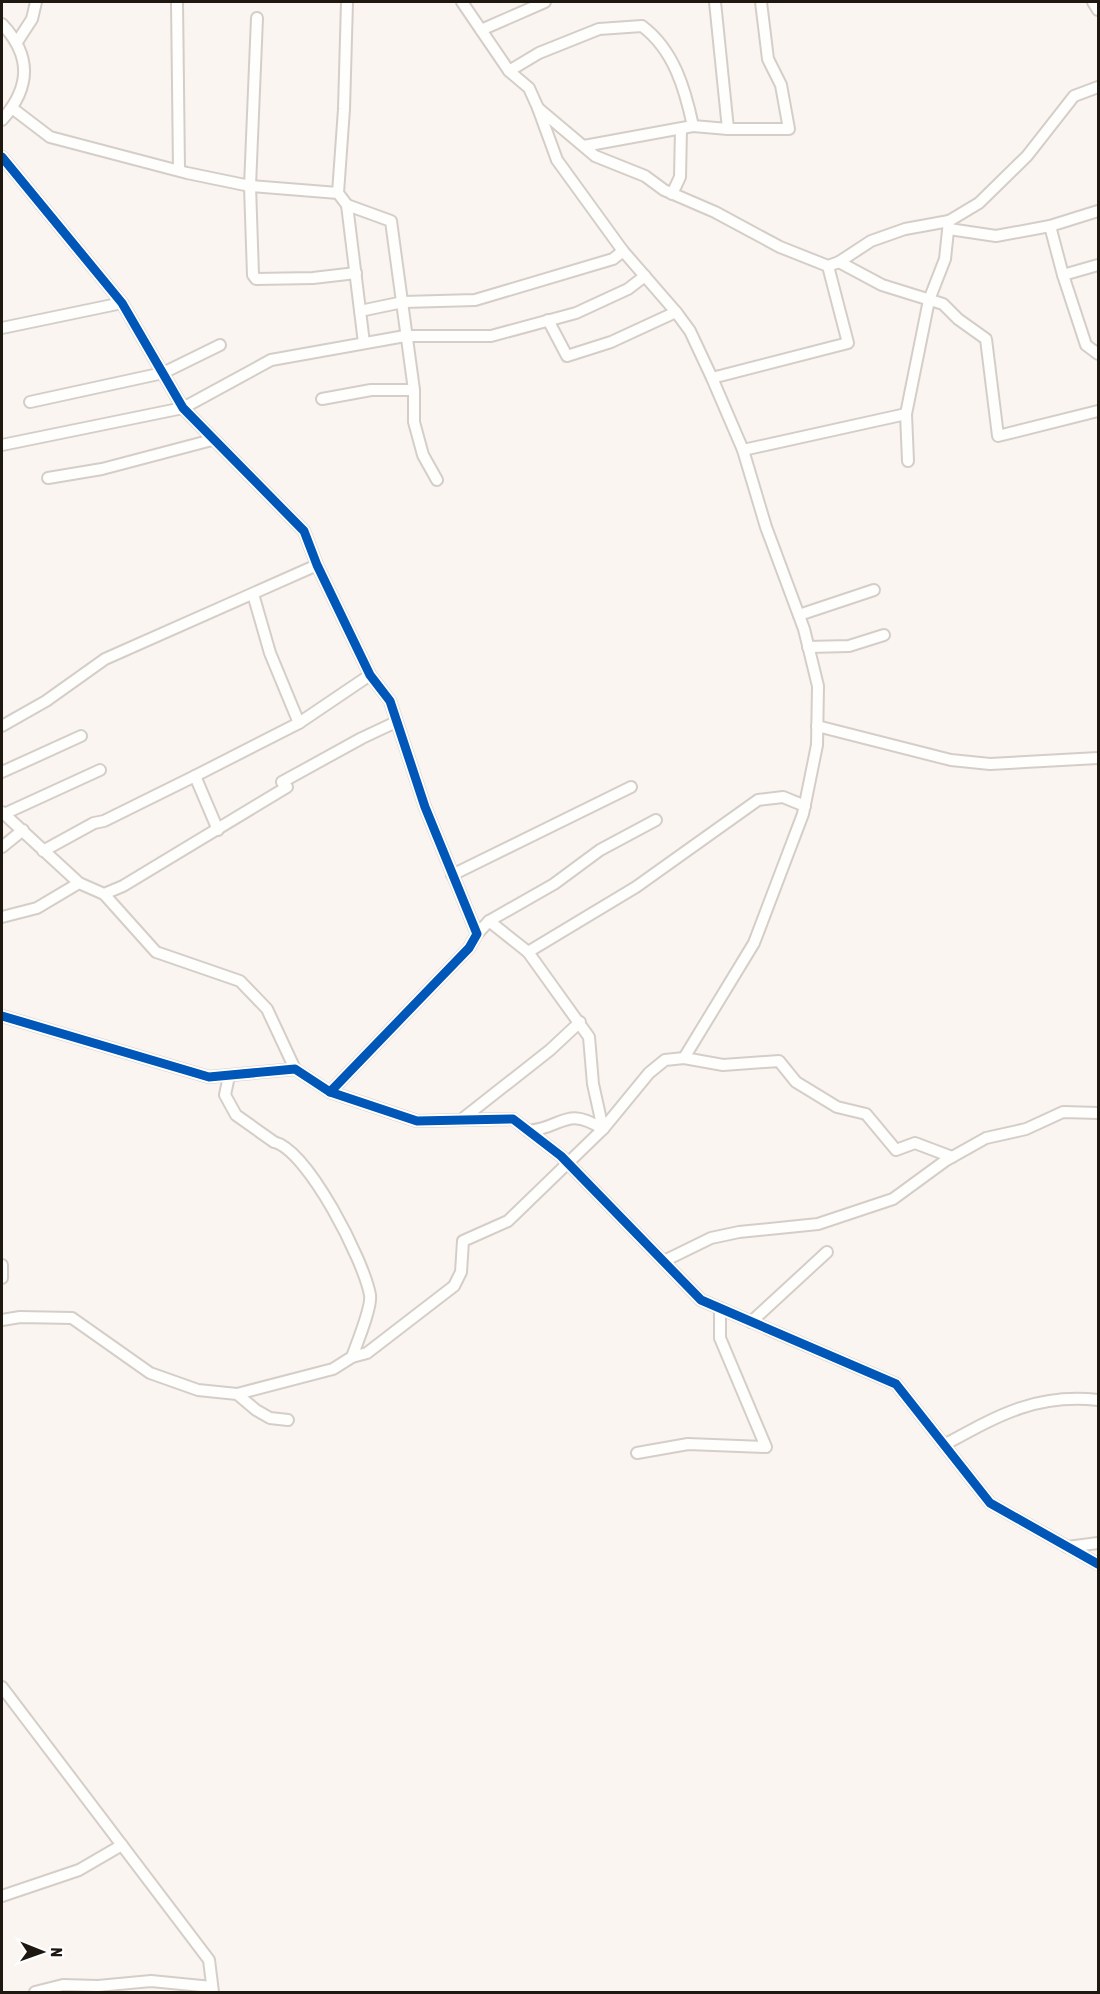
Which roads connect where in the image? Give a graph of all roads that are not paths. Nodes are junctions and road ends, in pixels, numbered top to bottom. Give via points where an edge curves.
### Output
1 (36, 2) edge
2 (177, 2) edge
3 (347, 2) edge
4 (462, 2) edge
5 (545, 2) edge
6 (715, 2) edge
7 (761, 2) edge
8 (1093, 2) edge
9 (1098, 10) edge
10 (257, 18) dead end
11 (2, 24) edge
12 (481, 30) junction
13 (17, 42) junction
14 (509, 71) junction
15 (1098, 87) edge
16 (12, 108) junction
17 (538, 108) junction
18 (2, 120) edge
19 (693, 126) junction
20 (681, 129) junction
21 (728, 129) junction
22 (584, 146) junction
23 (2, 157) edge
24 (179, 170) junction
25 (250, 186) junction
26 (338, 193) junction
27 (672, 194) junction
28 (347, 205) junction
29 (1098, 211) edge
30 (949, 225) junction
31 (1050, 226) junction
32 (623, 251) junction
33 (839, 262) junction
34 (1098, 265) edge
35 (828, 266) junction
36 (356, 273) junction
37 (1063, 275) junction
38 (645, 276) junction
39 (929, 300) junction
40 (403, 302) junction
41 (122, 303) junction
42 (360, 311) junction
43 (676, 312) junction
44 (548, 320) junction
45 (2, 328) edge
46 (405, 336) junction
47 (364, 343) junction
48 (220, 345) dead end
49 (1098, 354) edge
50 (163, 373) junction
51 (712, 378) junction
52 (414, 390) junction
53 (322, 399) dead end
54 (30, 402) dead end
55 (183, 408) junction
56 (1098, 411) edge
57 (906, 414) junction
58 (212, 440) junction
59 (2, 445) edge
60 (742, 450) junction
61 (908, 461) dead end
62 (48, 478) dead end
63 (437, 480) dead end
64 (317, 565) junction
65 (874, 590) dead end
66 (253, 594) junction
67 (798, 615) junction
68 (884, 635) dead end
69 (808, 647) junction
70 (370, 675) junction
71 (299, 723) junction
72 (396, 723) junction
73 (2, 726) edge
74 (818, 726) junction
75 (81, 736) dead end
76 (1098, 758) edge
77 (100, 770) dead end
78 (2, 772) edge
79 (195, 776) junction
80 (631, 787) dead end
81 (805, 806) junction
82 (3, 813) edge
83 (656, 820) dead end
84 (23, 830) junction
85 (218, 830) junction
86 (2, 847) edge
87 (43, 851) junction
88 (452, 875) junction
89 (79, 883) junction
90 (104, 894) junction
91 (2, 917) edge
92 (489, 921) junction
93 (477, 934) junction
94 (528, 952) junction
95 (2, 1016) edge
96 (580, 1022) junction
97 (684, 1058) junction
98 (296, 1070) junction
99 (229, 1076) junction
100 (330, 1092) junction
101 (1098, 1113) edge
102 (461, 1120) junction
103 (603, 1129) junction
104 (528, 1131) junction
105 (952, 1157) junction
106 (568, 1164) junction
107 (827, 1252) dead end
108 (664, 1262) junction
109 (2, 1265) edge
110 (2, 1278) edge
111 (720, 1308) junction
112 (2, 1320) edge
113 (751, 1322) junction
114 (352, 1357) junction
115 (237, 1394) junction
116 (1098, 1400) edge
117 (288, 1420) dead end
118 (944, 1444) junction
119 (637, 1453) dead end
120 (1098, 1543) edge
121 (1068, 1547) junction
122 (1098, 1564) edge
123 (2, 1687) edge
124 (122, 1845) junction
125 (2, 1896) edge
126 (213, 1990) edge
127 (36, 1992) edge

1 - 13 street via 32,19
2 - 24 street
3 - 26 street
4 - 12 street
5 - 12 street
6 - 21 street
7 - 21 street via 768,58 781,85 789,129
8 - 9 street
10 - 25 street
11 - 13 street
12 - 14 street
13 - 16 street via 24,72
14 - 17 street via 529,88
14 - 19 street via 539,53 599,29 642,26 655,36 683,83
15 - 30 street via 1074,96 1028,156 979,203
16 - 18 street
16 - 24 street via 50,137
17 - 22 street
17 - 32 street via 557,160
19 - 20 street
19 - 21 street
20 - 22 street
20 - 27 street via 680,177
22 - 27 street via 595,156 645,176
23 - 41 street
24 - 25 street
25 - 26 street
25 - 36 street via 251,261 256,279
26 - 28 street
27 - 35 street
28 - 36 street
28 - 40 street via 391,220
29 - 31 street
30 - 31 street via 996,236
30 - 33 street via 905,229 871,241
30 - 39 street via 945,259
31 - 37 street
32 - 38 street
32 - 40 street via 613,259 475,300
33 - 35 street
33 - 39 street via 882,285
34 - 37 street
35 - 51 street via 848,343
36 - 42 street
37 - 49 street via 1086,345
38 - 43 street
38 - 44 street via 628,289 576,313
39 - 56 street via 946,305 958,320 986,339 998,436
39 - 57 street
40 - 42 street
40 - 46 street
41 - 45 street
41 - 50 street
42 - 47 street
43 - 44 street via 611,342 567,356
43 - 51 street via 690,331
44 - 46 street via 491,336
46 - 47 street
46 - 52 street
47 - 55 street via 271,360
48 - 50 street
50 - 54 street
50 - 55 street
51 - 60 street
52 - 53 street via 371,390
52 - 63 street via 414,422 423,455
55 - 58 street
55 - 59 street
57 - 60 street
57 - 61 street
58 - 62 street via 102,469
58 - 64 street via 304,531
60 - 67 street
64 - 66 street
64 - 70 street
65 - 67 street
66 - 71 street via 270,652
66 - 73 street via 105,659 46,701
67 - 69 street
68 - 69 street via 849,646
69 - 74 street via 818,686
70 - 71 street
70 - 72 street via 390,701
71 - 79 street
72 - 85 street via 362,738
72 - 88 street
74 - 76 street via 951,760 1000,764
74 - 81 street via 818,745
75 - 78 street
77 - 82 street
79 - 85 street
79 - 87 street
80 - 88 street
81 - 94 street via 783,797 758,800 636,887
81 - 97 street via 754,942
82 - 84 street
83 - 92 street via 600,850 554,884
84 - 86 street
84 - 87 street
85 - 90 street
87 - 89 street
88 - 93 street
89 - 90 street
89 - 91 street via 37,908
90 - 98 street via 156,952 240,981 267,1009
92 - 93 street
92 - 94 street
93 - 100 street via 469,948
94 - 96 street
95 - 99 street via 209,1077
96 - 102 street
96 - 103 street via 590,1037 593,1083
97 - 103 street via 665,1060 649,1073
97 - 105 street via 723,1065 779,1061 796,1082 837,1107 866,1114 896,1150 915,1143
98 - 99 street
98 - 100 street
99 - 114 street via 225,1095 236,1115 281,1144 312,1174 352,1245 371,1297
100 - 102 street via 417,1121
101 - 105 street via 1063,1112 1026,1129 986,1138
102 - 104 street via 513,1119
103 - 104 street via 587,1119 569,1118
103 - 106 street
104 - 106 street
105 - 108 street via 893,1199 818,1224 711,1238
106 - 108 street
106 - 114 street via 508,1221 463,1241 461,1272 454,1286 367,1353
107 - 113 street
108 - 111 street via 700,1300
109 - 110 street
111 - 113 street
111 - 119 street via 720,1338 766,1447 688,1444
112 - 115 street via 72,1318 150,1373 198,1390
113 - 118 street via 896,1384
114 - 115 street via 333,1369
115 - 117 street via 270,1418
116 - 118 street via 1072,1397 1009,1410
118 - 121 street via 990,1503
120 - 121 street
121 - 122 street
123 - 124 street
124 - 125 street via 79,1870
124 - 126 street via 209,1960
126 - 127 street via 151,1981 63,1985

